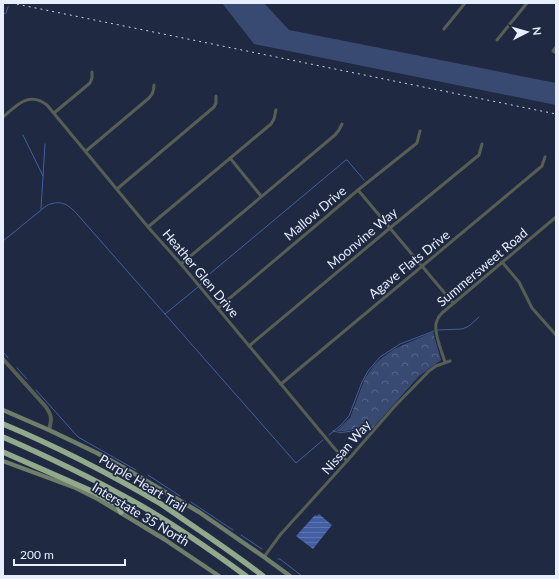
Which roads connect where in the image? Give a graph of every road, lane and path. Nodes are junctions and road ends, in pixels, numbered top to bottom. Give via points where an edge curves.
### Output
1 (465, 3) edge
2 (527, 3) edge
3 (444, 29) dead end
4 (497, 40) dead end
5 (556, 47) edge
6 (555, 52) edge
7 (92, 72) dead end
8 (154, 85) dead end
9 (216, 96) dead end
10 (276, 110) dead end
11 (54, 113) junction
12 (3, 118) edge
13 (342, 124) dead end
14 (420, 132) dead end
15 (482, 144) dead end
16 (86, 151) junction
17 (544, 157) dead end
18 (230, 158) junction
19 (117, 189) junction
20 (358, 190) junction
21 (261, 196) junction
22 (556, 217) edge
23 (148, 227) junction
24 (390, 228) junction
25 (502, 262) junction
26 (180, 264) junction
27 (422, 266) junction
28 (453, 303) junction
29 (218, 308) junction
30 (556, 335) edge
31 (249, 346) junction
32 (3, 358) edge
33 (450, 361) dead end
34 (445, 362) junction
35 (281, 384) junction
36 (3, 410) edge
37 (3, 424) edge
38 (49, 430) junction
39 (3, 437) edge
40 (3, 452) edge
41 (3, 461) edge
42 (347, 461) junction
43 (120, 512) junction
44 (264, 556) junction
45 (219, 576) edge
46 (246, 576) edge
47 (263, 576) edge
48 (290, 576) edge

1 - 3 street
2 - 4 street
5 - 6 street
7 - 11 street via 90,83
8 - 16 street via 149,98
9 - 19 street via 214,107
10 - 18 street via 272,124
11 - 12 street, Heather Glen Drive via 42,101 33,99 21,102
11 - 16 street, Heather Glen Drive
13 - 21 street via 335,135
14 - 20 street, Mallow Drive via 417,143
15 - 24 street, Moonvine Way via 478,155
16 - 19 street, Heather Glen Drive
17 - 27 street, Agave Flats Drive via 542,166
18 - 21 street
18 - 23 street
19 - 23 street, Heather Glen Drive
20 - 24 street
20 - 29 street, Mallow Drive
21 - 26 street
22 - 25 street, Summersweet Road
23 - 26 street, Heather Glen Drive
24 - 27 street
24 - 31 street, Moonvine Way
25 - 28 street, Summersweet Road
25 - 30 street via 518,282 532,308
26 - 29 street, Heather Glen Drive
27 - 28 street
27 - 35 street, Agave Flats Drive
28 - 34 street, Summersweet Road via 442,312 435,327
29 - 31 street, Heather Glen Drive
31 - 35 street, Heather Glen Drive
32 - 38 street via 51,414
33 - 34 street, Nissan Way
34 - 42 street, Nissan Way via 429,370
35 - 42 street, Heather Glen Drive
36 - 38 main road
37 - 47 highway, Purple Heart Trail via 79,459 162,505
38 - 44 main road via 103,456 164,491
39 - 46 highway, Purple Heart Trail via 130,499
40 - 43 highway via 96,493 118,505
41 - 43 main road, Interstate 35 North via 76,488
42 - 44 street, Nissan Way
43 - 45 main road, Interstate 35 North
44 - 48 main road

